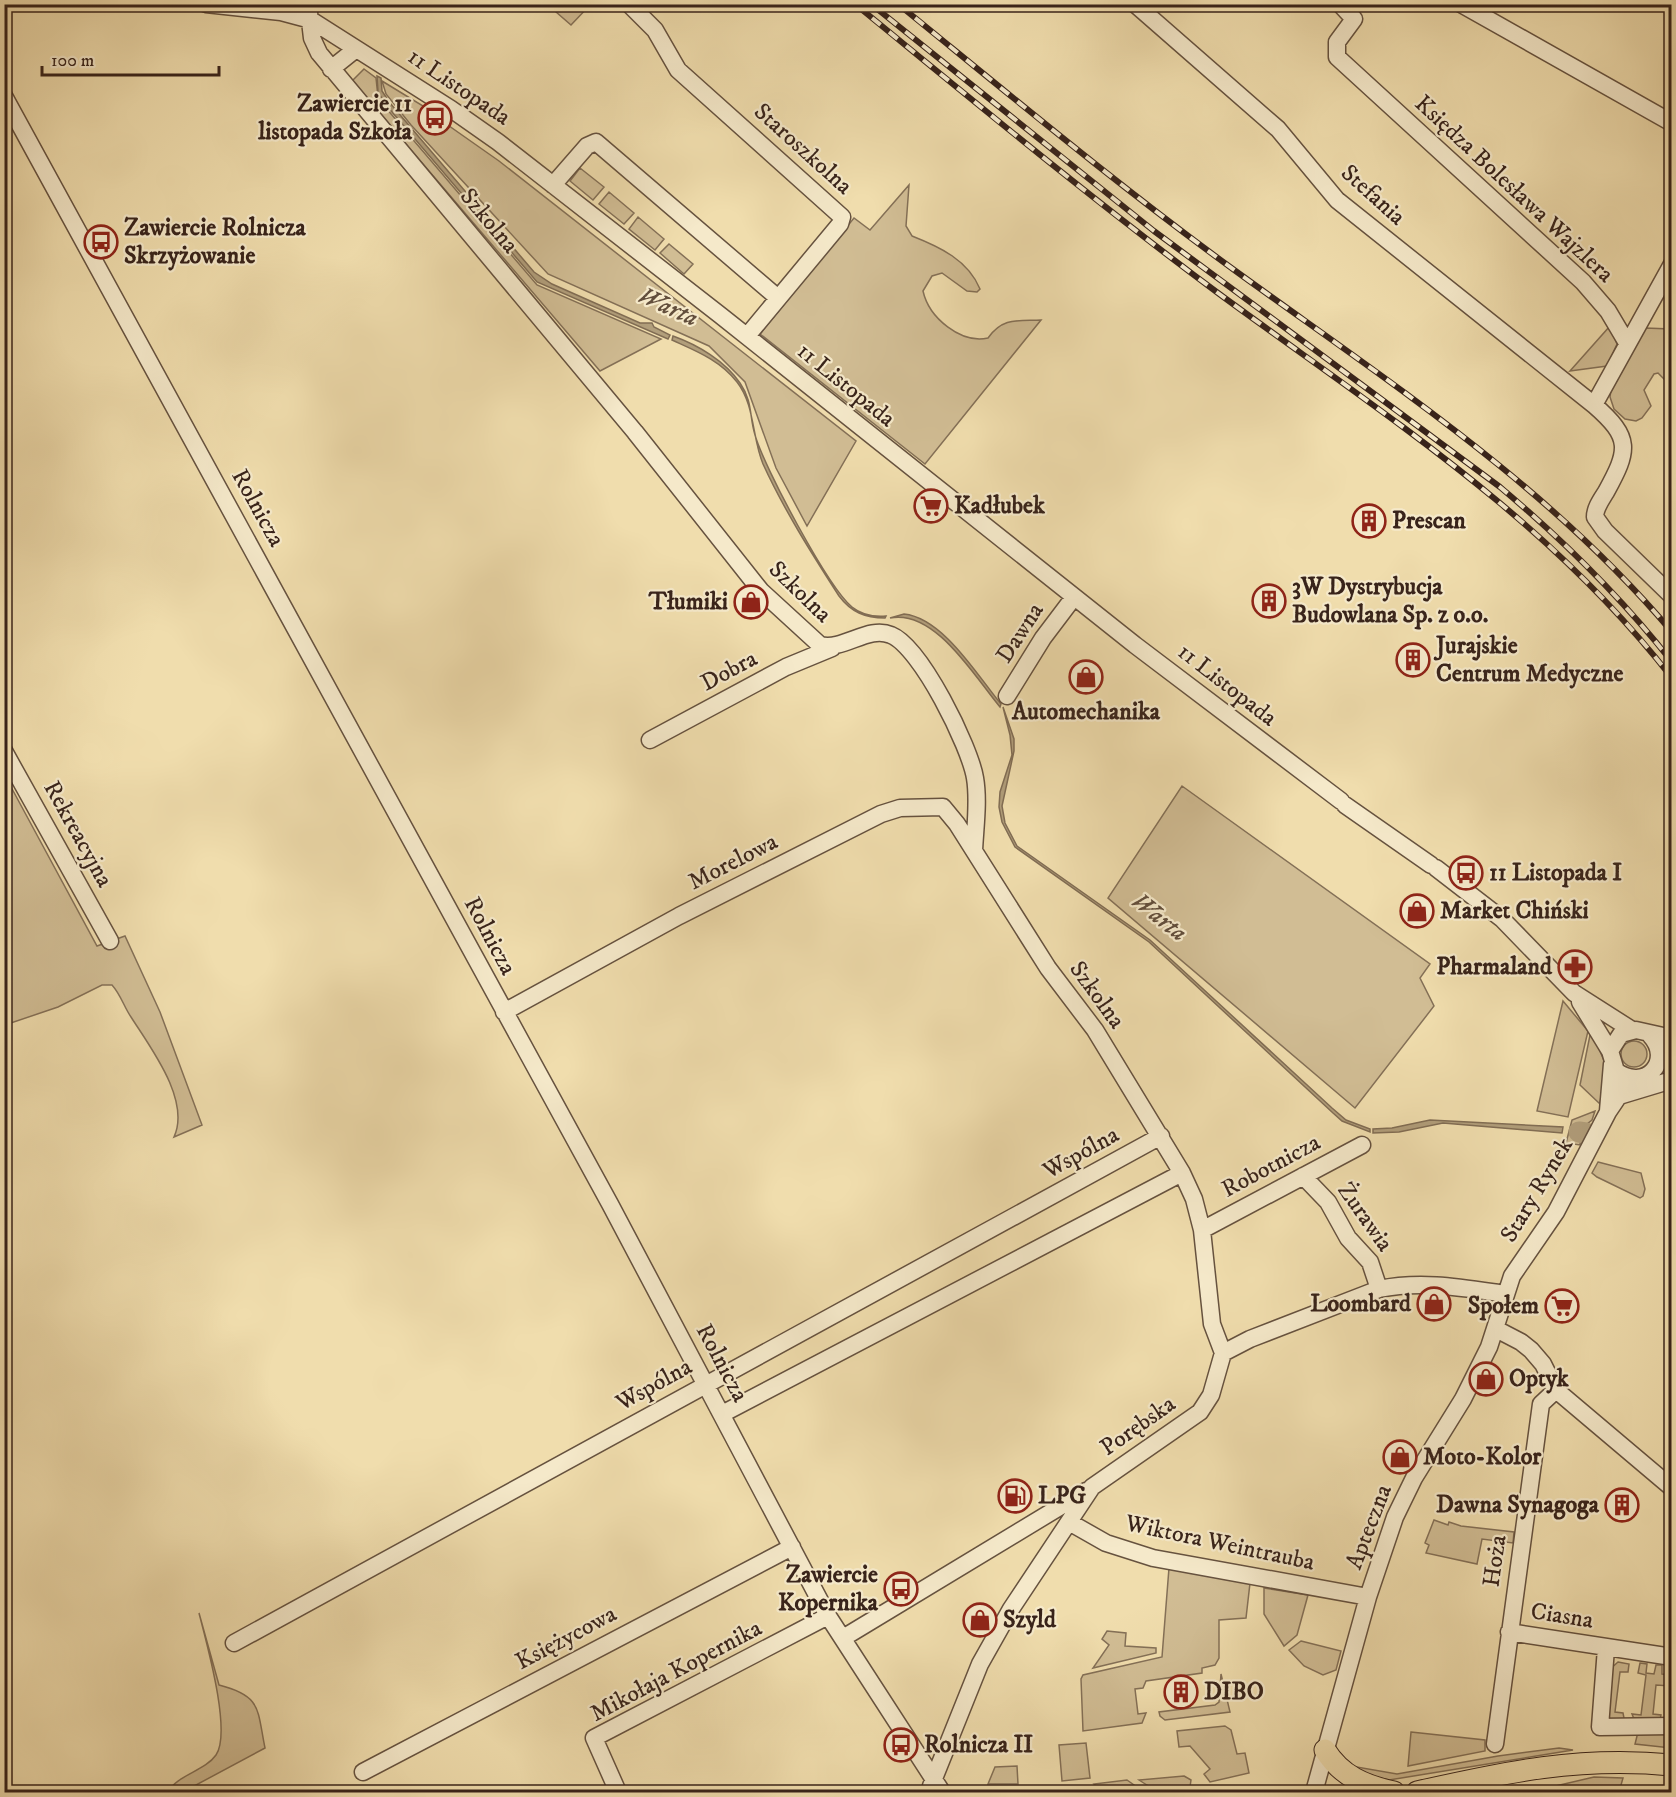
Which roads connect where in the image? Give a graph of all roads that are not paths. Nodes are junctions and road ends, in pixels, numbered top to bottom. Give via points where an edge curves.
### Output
1 (206, 4) edge
2 (629, 4) edge
3 (1135, 4) edge
4 (1340, 4) edge
5 (1461, 4) edge
6 (310, 12) edge
7 (362, 52) junction
8 (331, 69) junction
9 (4, 96) edge
10 (1671, 123) edge
11 (553, 185) junction
12 (1671, 264) edge
13 (777, 298) junction
14 (747, 336) junction
15 (1627, 343) junction
16 (1594, 405) junction
17 (1671, 596) edge
18 (1074, 597) junction
19 (832, 648) junction
20 (1007, 696) dead end
21 (650, 740) dead end
22 (4, 751) edge
23 (974, 851) junction
24 (110, 941) dead end
25 (1574, 993) junction
26 (504, 1012) junction
27 (1632, 1030) junction
28 (1650, 1035) junction
29 (1671, 1038) edge
30 (1611, 1058) junction
31 (1671, 1070) edge
32 (1652, 1071) junction
33 (1631, 1078) junction
34 (1671, 1080) edge
35 (1619, 1096) junction
36 (1606, 1116) junction
37 (1161, 1136) junction
38 (1362, 1145) dead end
39 (1182, 1173) junction
40 (1303, 1176) junction
41 (1202, 1230) junction
42 (1379, 1289) junction
43 (1506, 1294) junction
44 (1496, 1329) junction
45 (1224, 1353) junction
46 (706, 1384) junction
47 (1556, 1390) junction
48 (722, 1414) junction
49 (1092, 1487) junction
50 (1671, 1488) edge
51 (1069, 1522) junction
52 (792, 1547) junction
53 (1368, 1597) junction
54 (828, 1616) junction
55 (1509, 1632) junction
56 (843, 1638) junction
57 (234, 1643) dead end
58 (1606, 1648) junction
59 (1671, 1657) edge
60 (1671, 1726) edge
61 (1495, 1744) dead end
62 (1325, 1750) junction
63 (1671, 1765) edge
64 (363, 1772) dead end
65 (1468, 1786) edge
66 (935, 1788) edge
67 (618, 1792) edge
68 (1314, 1792) edge
69 (1394, 1792) edge
70 (1417, 1792) edge
71 (1426, 1792) edge

1 - 6 street, 11 Listopada
2 - 13 street, Staroszkolna via 652,26 678,70 841,214 840,224
3 - 16 street, Stefania via 1278,129 1336,200
4 - 15 street, Księdza Bolesława Wajzlera via 1354,19 1337,42 1337,57 1583,282 1608,311
5 - 10 street
6 - 7 street, 11 Listopada
6 - 8 street, Szkolna via 315,46
7 - 8 street
7 - 11 street, 11 Listopada via 452,109
8 - 19 street, Szkolna via 635,432 761,591 820,645
9 - 26 street, Rolnicza
11 - 13 street via 587,146 596,142
11 - 14 street, 11 Listopada
12 - 15 street
13 - 14 street, Staroszkolna
14 - 18 street, 11 Listopada
15 - 16 street
16 - 17 street via 1619,429 1625,450 1623,462 1597,507 1595,518
18 - 20 street, Dawna
18 - 25 street, 11 Listopada via 1502,919
19 - 21 street, Dobra via 786,667
19 - 23 street, Szkolna via 872,635 890,634 923,665 970,754 976,780
22 - 24 street, Rekreacyjna
23 - 26 street, Morelowa via 943,807 900,808 881,814 679,916
23 - 37 street, Szkolna via 1047,968 1095,1030
25 - 27 street, 11 Listopada
25 - 30 street, 11 Listopada
26 - 46 street, Rolnicza
27 - 28 street
27 - 30 street via 1615,1039
28 - 29 street
28 - 32 street via 1659,1048
30 - 33 street via 1616,1071
30 - 36 street, Stary Rynek
31 - 32 street
32 - 33 street
33 - 35 street, Stary Rynek
34 - 35 street
35 - 36 street, Stary Rynek
36 - 43 street, Stary Rynek via 1556,1212 1512,1276
37 - 39 street, Szkolna
37 - 46 street, Wspólna
38 - 40 street, Robotnicza
39 - 41 street, Szkolna
39 - 48 street
40 - 41 street, Robotnicza
40 - 42 street, Żurawia via 1328,1202 1348,1238 1370,1262
41 - 45 street, Szkolna via 1212,1324
42 - 43 street via 1421,1284
42 - 45 street via 1250,1339
43 - 44 street, Apteczna
44 - 47 street via 1534,1353
44 - 53 street, Apteczna via 1463,1399 1403,1500
45 - 49 street, Porębska via 1211,1395 1200,1412
46 - 48 street, Rolnicza
46 - 57 street, Wspólna
47 - 50 street
47 - 55 street, Hoża via 1541,1404
48 - 52 street, Rolnicza
49 - 51 street, Porębska
49 - 56 street
51 - 53 street, Wiktora Weintrauba via 1106,1543 1153,1558
51 - 66 street, Porębska via 980,1664
52 - 54 street, Rolnicza
52 - 64 street, Księżycowa
53 - 62 street, Apteczna
54 - 56 street, Rolnicza
54 - 67 street, Mikołaja Kopernika via 594,1738
55 - 58 street, Ciasna
55 - 61 street, Hoża
56 - 66 street, Rolnicza
58 - 59 street, Ciasna
58 - 60 street via 1598,1730
62 - 68 street, Apteczna
62 - 69 main road via 1346,1774
63 - 65 main road via 1595,1761 1545,1766
65 - 70 main road
70 - 71 street

